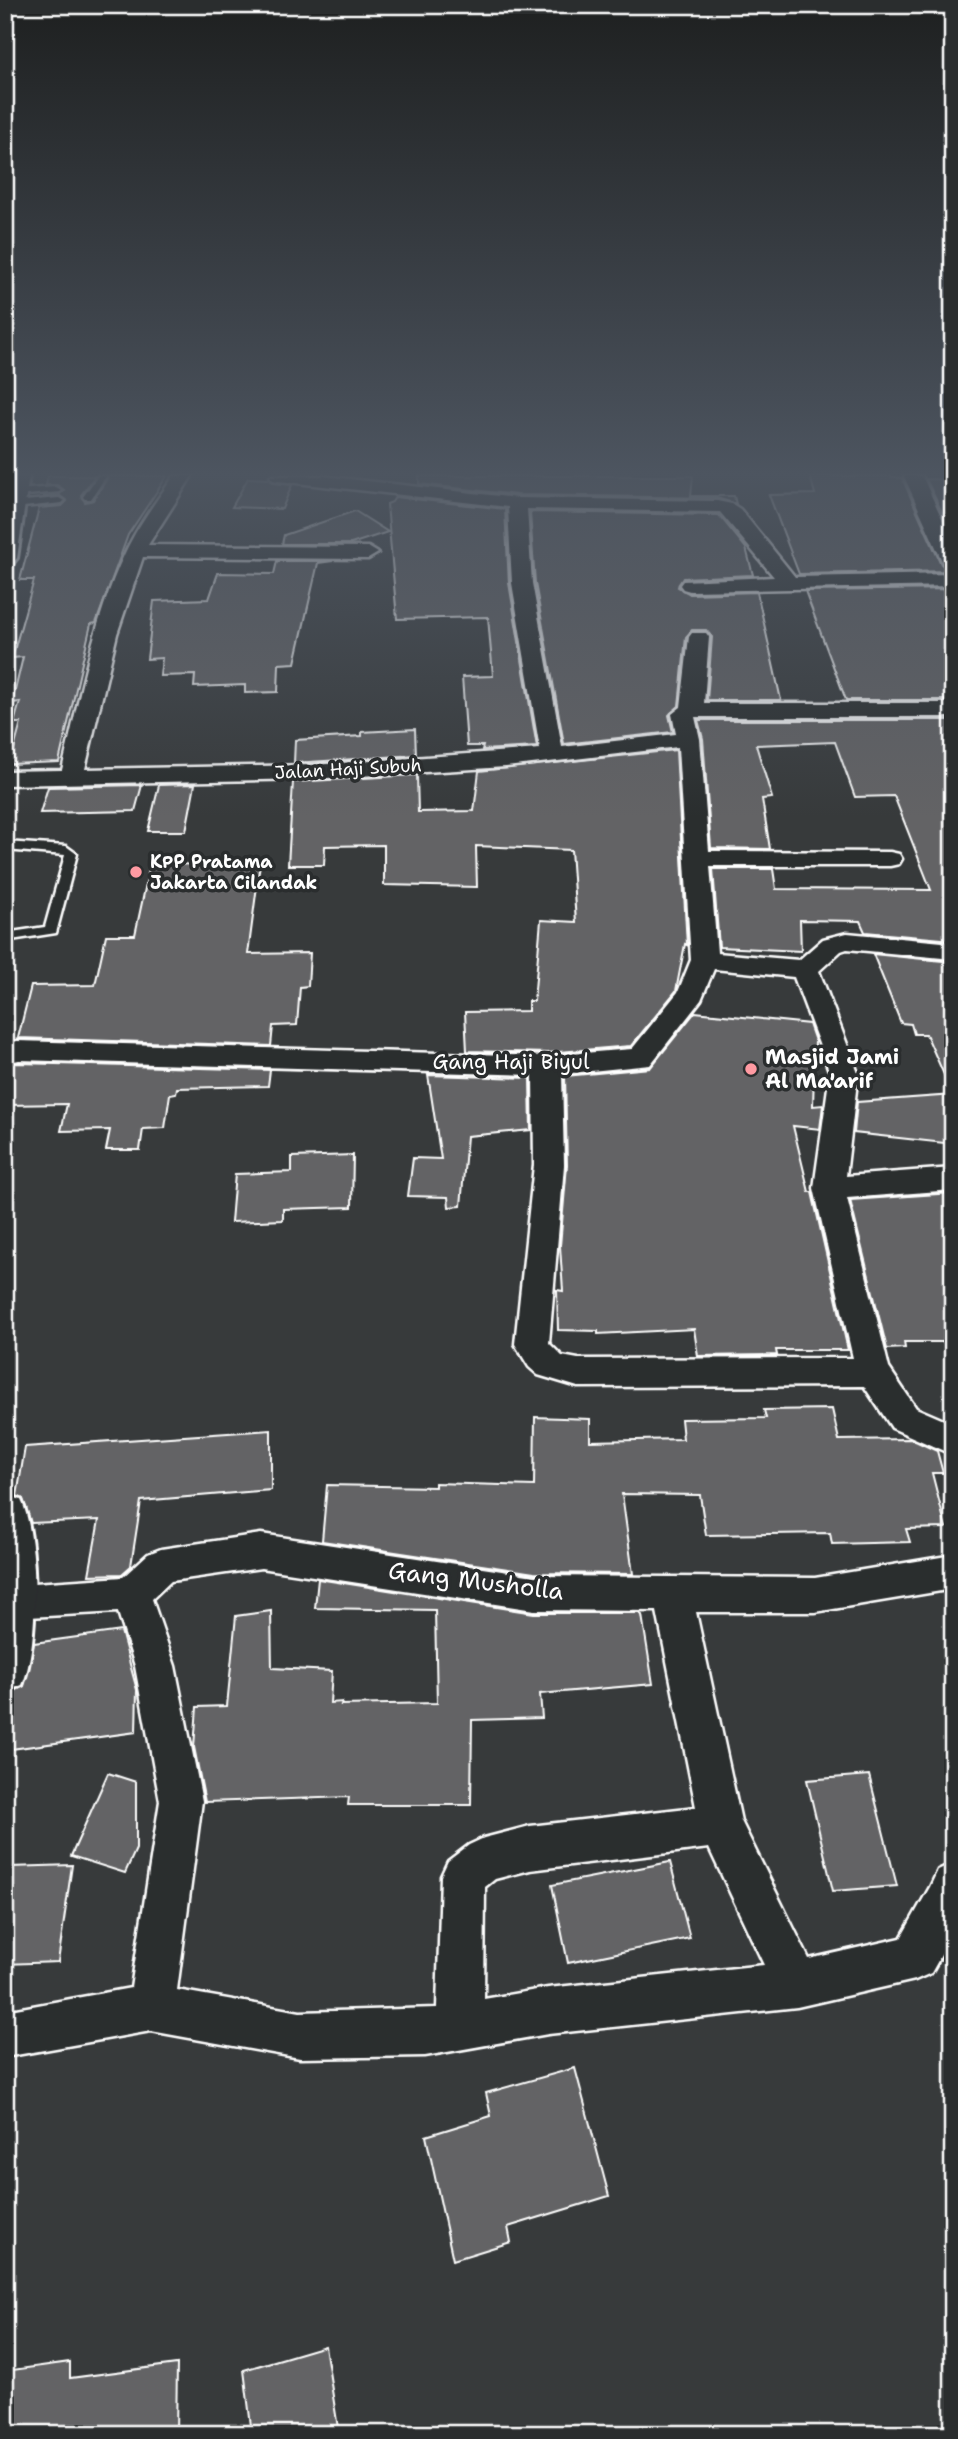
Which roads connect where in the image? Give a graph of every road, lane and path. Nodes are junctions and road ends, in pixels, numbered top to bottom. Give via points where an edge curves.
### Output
1 (123, 590) edge
2 (523, 590) edge
3 (699, 637) dead end
4 (692, 710) junction
5 (953, 710) edge
6 (689, 739) junction
7 (552, 753) junction
8 (72, 775) junction
9 (5, 778) edge
10 (5, 846) edge
11 (697, 858) junction
12 (890, 859) dead end
13 (5, 937) edge
14 (953, 951) edge
15 (704, 960) junction
16 (806, 969) junction
17 (5, 1054) edge
18 (547, 1066) junction
19 (953, 1179) edge
20 (829, 1188) junction
21 (873, 1372) junction
22 (953, 1440) edge
23 (5, 1514) edge
24 (953, 1572) edge
25 (131, 1594) junction
26 (673, 1594) junction
27 (11, 1600) junction
28 (5, 1669) edge
29 (721, 1825) junction
30 (953, 1885) edge
31 (797, 1984) junction
32 (152, 2008) junction
33 (460, 2026) junction
34 (5, 2034) edge

1 - 8 street
2 - 7 street
3 - 4 street
4 - 5 street
4 - 6 street via 683,714
6 - 7 street, Jalan Haji Subuh
6 - 11 street
7 - 8 street, Jalan Haji Subuh via 313,772
8 - 9 street, Jalan Haji Subuh
10 - 13 lane via 71,854 51,930
11 - 12 street
11 - 15 street
14 - 16 street via 847,941 832,945
15 - 16 street
15 - 18 street, Gang Haji Biyul via 691,994 640,1058
16 - 20 street via 844,1073
17 - 18 street, Gang Haji Biyul via 17,1050
18 - 21 street via 550,1165 532,1344 541,1362 578,1373
19 - 20 street
20 - 21 street
21 - 22 street via 904,1418
23 - 27 highway
24 - 26 street, Gang Musholla via 815,1595
25 - 26 street, Gang Musholla via 161,1566 261,1551 534,1592
25 - 27 street
25 - 32 street via 155,1666 181,1801
26 - 29 street
27 - 28 highway
29 - 31 street
29 - 33 street via 530,1848 484,1860 463,1876
30 - 31 street via 915,1957
31 - 33 street via 548,2011
32 - 33 street via 300,2035 425,2033
32 - 34 street

